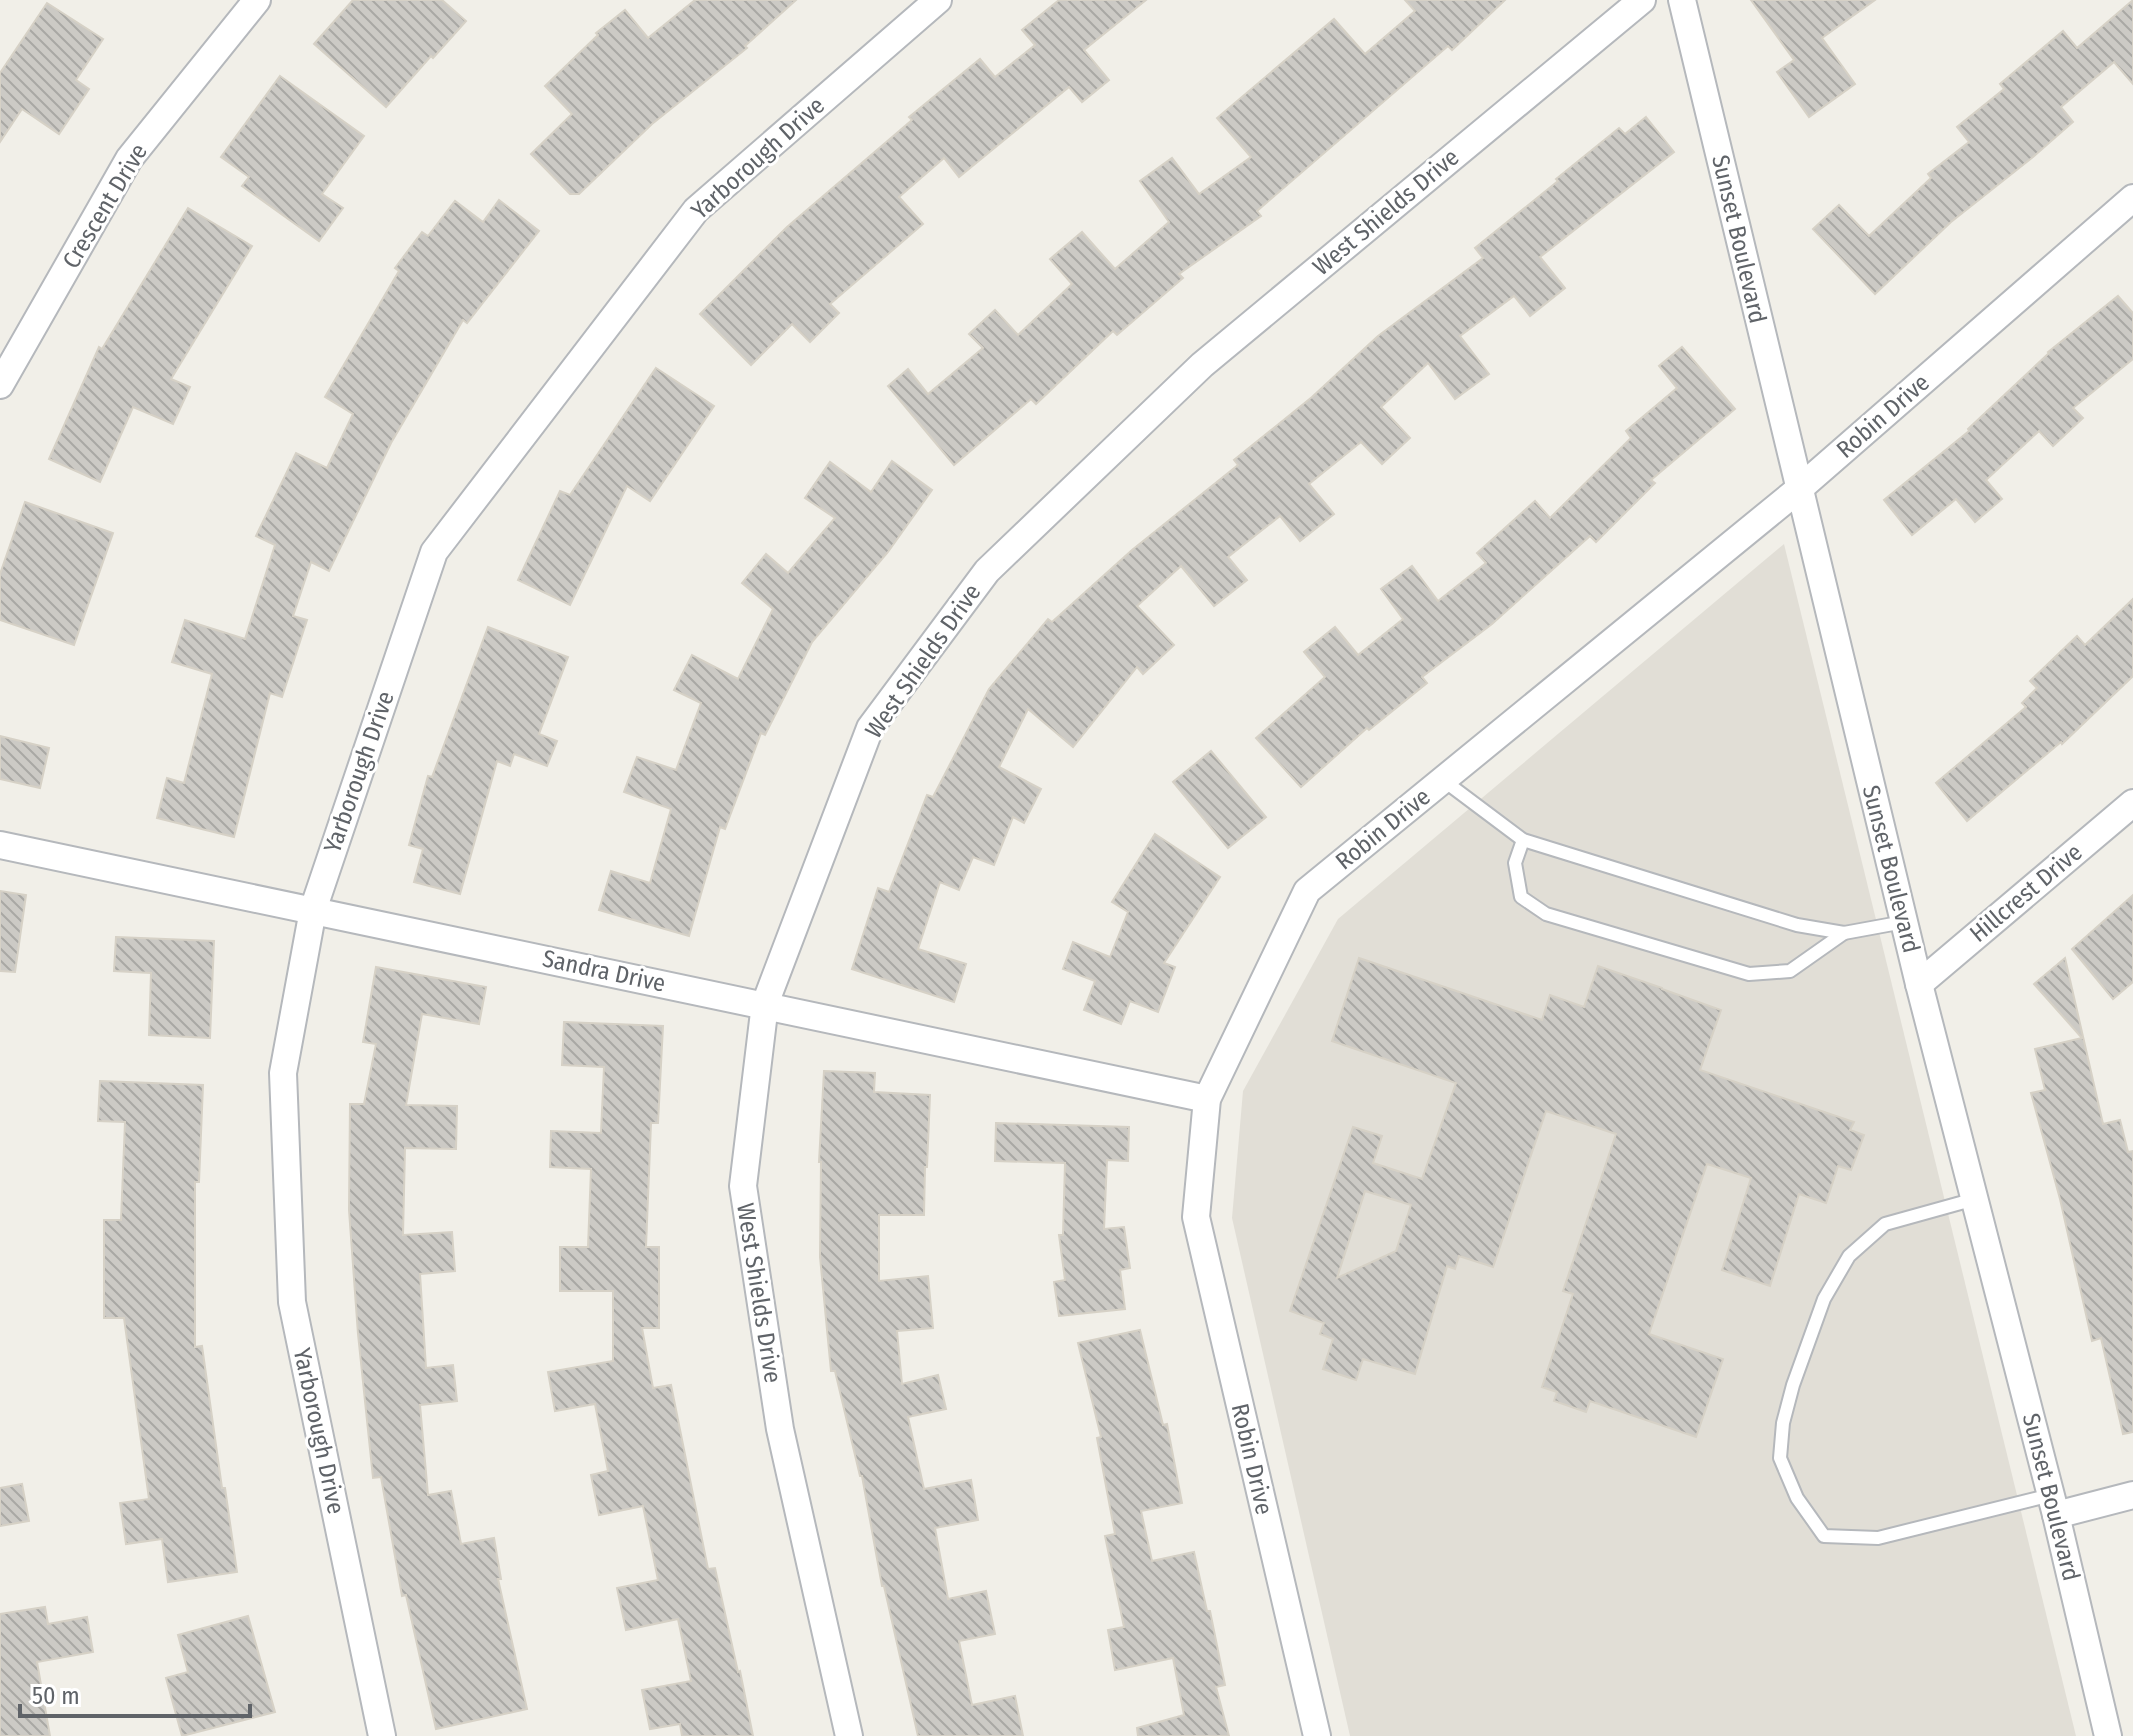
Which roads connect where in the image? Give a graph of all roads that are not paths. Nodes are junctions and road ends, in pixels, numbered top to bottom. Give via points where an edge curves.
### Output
1 (257, 0) edge
2 (938, 0) edge
3 (1642, 0) edge
4 (1682, 0) edge
5 (2133, 198) edge
6 (0, 385) edge
7 (1799, 489) junction
8 (1443, 780) junction
9 (2133, 803) edge
10 (1523, 840) junction
11 (0, 845) edge
12 (313, 910) junction
13 (1904, 922) junction
14 (1844, 933) junction
15 (1919, 984) junction
16 (765, 1004) junction
17 (1207, 1099) junction
18 (1975, 1199) junction
19 (2133, 1495) edge
20 (2054, 1505) junction
21 (382, 1736) edge
22 (849, 1736) edge
23 (1317, 1736) edge
24 (2108, 1736) edge

1 - 6 street, Crescent Drive via 129,159
2 - 12 street, Yarborough Drive via 696,210 434,552
3 - 16 street, West Shields Drive via 1202,365 987,571 870,728
4 - 7 street, Sunset Boulevard
5 - 7 street, Robin Drive
7 - 8 street, Robin Drive
7 - 13 street, Sunset Boulevard
8 - 10 lane
8 - 17 street, Robin Drive via 1307,891
9 - 15 street, Hillcrest Drive
10 - 14 lane via 1797,925
10 - 14 lane via 1515,863 1521,897 1546,914 1735,970 1790,971
11 - 12 street, Sandra Drive
12 - 16 street, Sandra Drive
12 - 21 street, Yarborough Drive via 283,1073 292,1302
13 - 14 lane
13 - 15 street, Sunset Boulevard
15 - 18 street, Sunset Boulevard
16 - 17 street, Sandra Drive
16 - 22 street, West Shields Drive via 743,1186 780,1429
17 - 23 street, Robin Drive via 1196,1217
18 - 20 street, Sunset Boulevard
18 - 20 lane via 1885,1224 1849,1256 1824,1299 1793,1385 1780,1458 1797,1498 1824,1536 1878,1538
19 - 20 street
20 - 24 street, Sunset Boulevard

